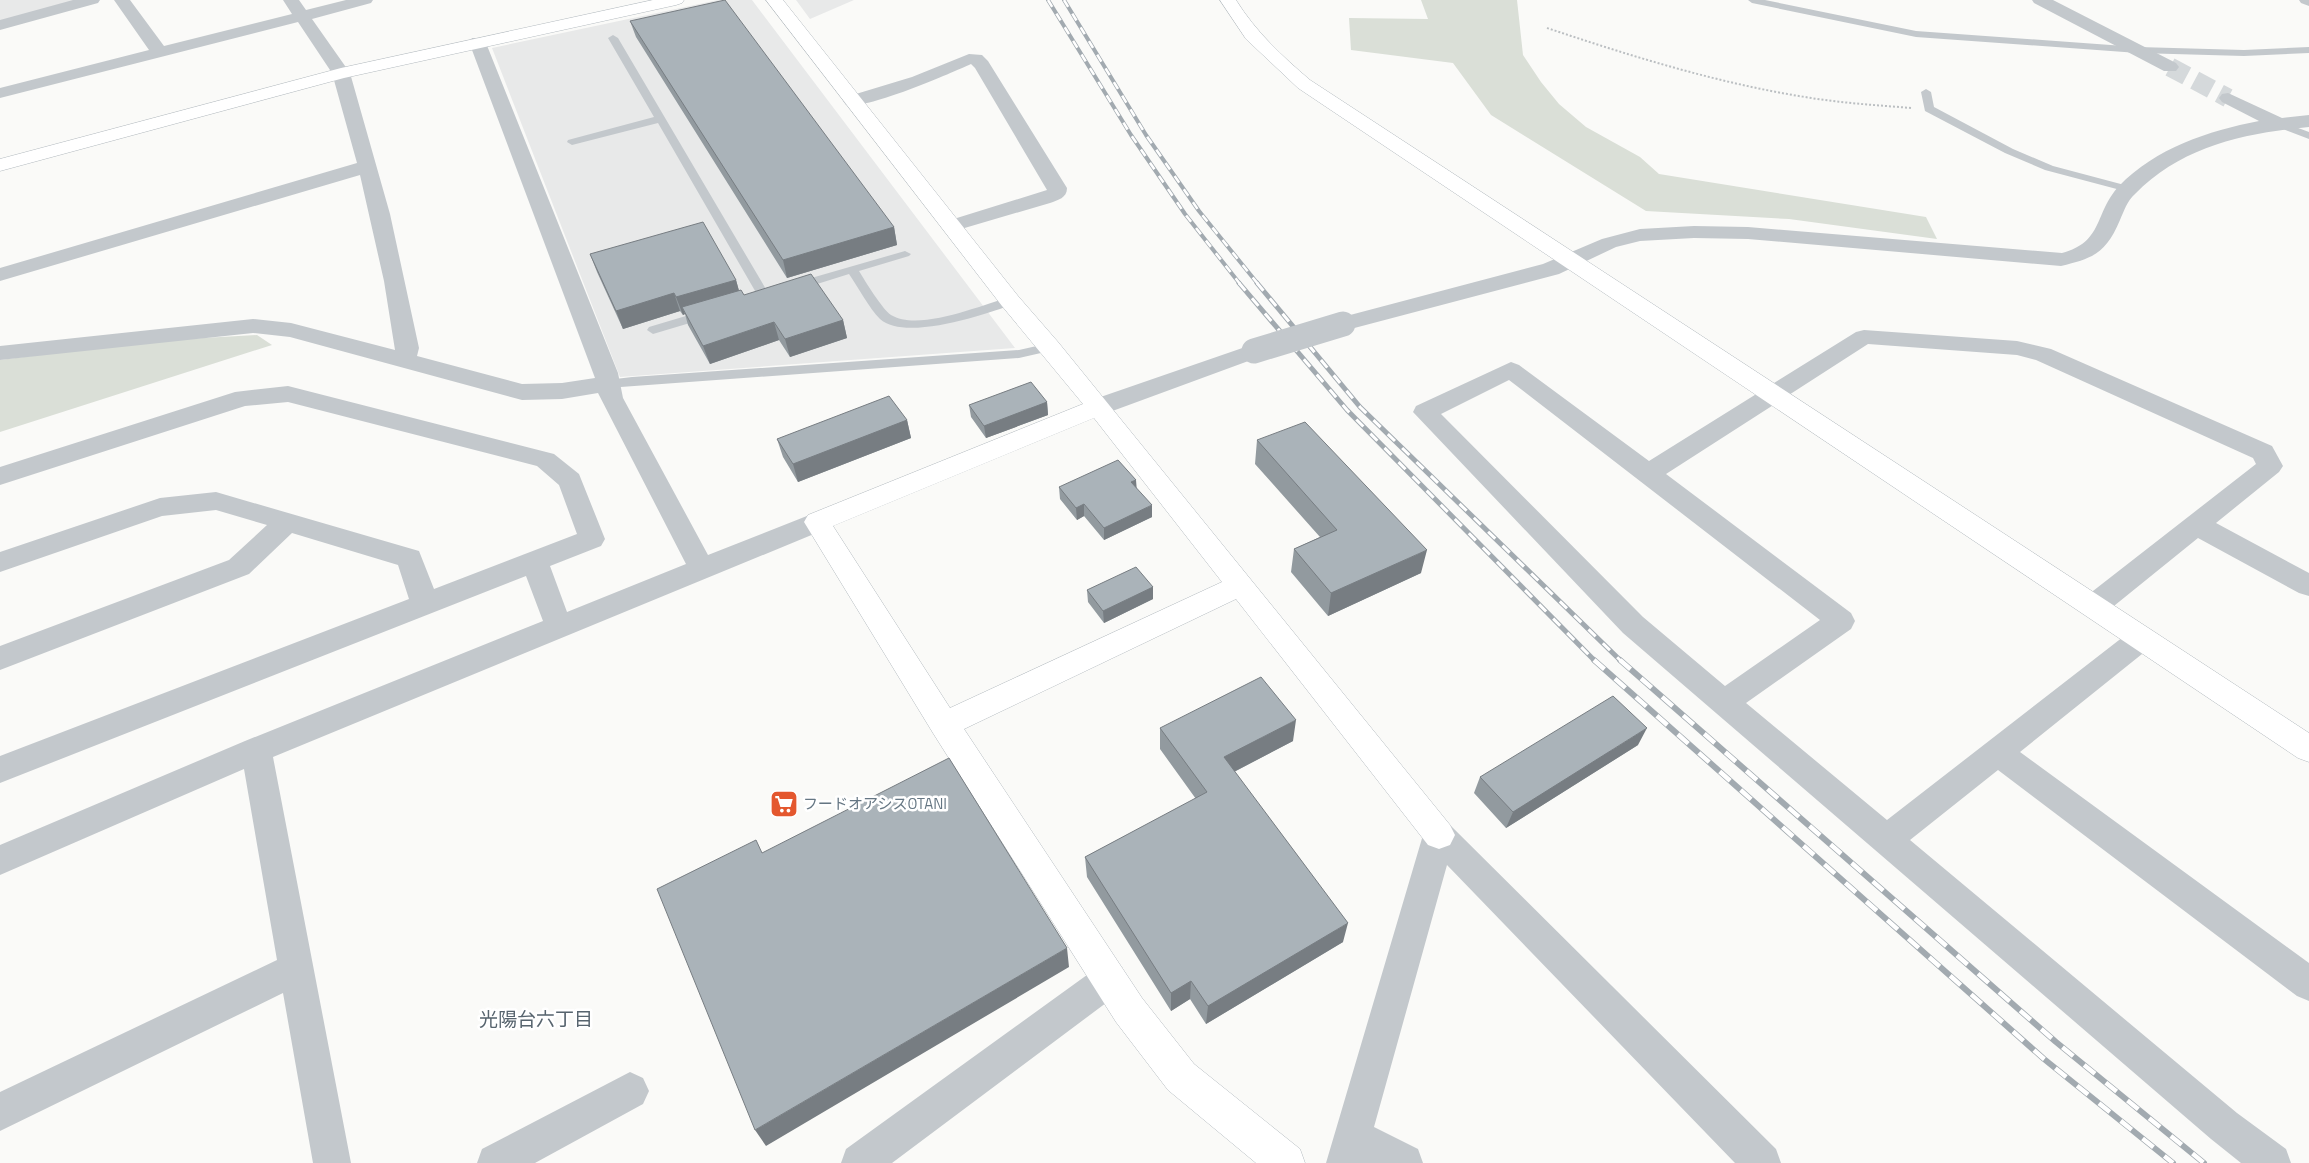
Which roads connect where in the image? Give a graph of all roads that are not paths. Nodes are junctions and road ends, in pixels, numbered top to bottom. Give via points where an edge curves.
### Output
1 (92, 0) edge
2 (122, 0) edge
3 (291, 0) edge
4 (365, 0) edge
5 (676, 0) edge
6 (774, 0) edge
7 (1228, 0) edge
8 (1752, 0) edge
9 (2040, 0) edge
10 (303, 16) junction
11 (0, 25) edge
12 (1916, 34) junction
13 (613, 38) dead end
14 (478, 42) junction
15 (1918, 44) dead end
16 (2138, 50) junction
17 (2309, 50) edge
18 (159, 53) junction
19 (2170, 66) tunnel mouth
20 (340, 73) junction
21 (1926, 92) dead end
22 (0, 93) edge
23 (2228, 98) tunnel mouth
24 (852, 100) junction
25 (660, 119) junction
26 (2309, 121) edge
27 (2279, 124) junction
28 (2309, 136) edge
29 (572, 142) dead end
30 (0, 166) edge
31 (368, 166) junction
32 (2128, 189) junction
33 (951, 226) junction
34 (905, 254) dead end
35 (1572, 261) junction
36 (852, 270) junction
37 (0, 275) edge
38 (790, 288) edge
39 (763, 297) edge
40 (1010, 301) junction
41 (717, 310) edge
42 (653, 330) dead end
43 (1050, 347) junction
44 (0, 352) edge
45 (404, 360) junction
46 (607, 384) junction
47 (1771, 395) junction
48 (1098, 407) junction
49 (1648, 473) junction
50 (0, 476) edge
51 (287, 522) junction
52 (817, 522) junction
53 (2197, 525) junction
54 (0, 562) edge
55 (534, 562) junction
56 (702, 569) junction
57 (1241, 585) junction
58 (2309, 586) edge
59 (425, 604) junction
60 (2094, 606) junction
61 (559, 627) junction
62 (2142, 638) junction
63 (0, 658) edge
64 (1724, 702) junction
65 (944, 724) junction
66 (2309, 749) edge
67 (256, 750) junction
68 (1996, 752) junction
69 (0, 770) edge
70 (1439, 835) junction
71 (1886, 840) junction
72 (0, 860) edge
73 (296, 969) junction
74 (1110, 979) junction
75 (2309, 984) edge
76 (630, 1092) dead end
77 (0, 1112) edge
78 (1349, 1149) edge
79 (332, 1163) edge
80 (496, 1163) edge
81 (860, 1163) edge
82 (1286, 1163) edge
83 (1404, 1163) edge
84 (1762, 1163) edge
85 (2272, 1163) edge

1 - 11 street
2 - 18 street
3 - 10 street
4 - 10 street
5 - 14 street
6 - 24 street
7 - 35 street via 1236,16 1266,53 1304,84
8 - 12 lane
9 - 16 street
10 - 18 street
10 - 20 street
12 - 15 lane
12 - 16 lane
13 - 25 lane
14 - 20 street
14 - 46 street via 606,373
16 - 17 lane via 2252,53
16 - 19 street
18 - 22 street
20 - 30 street
20 - 31 street
21 - 32 lane via 1929,109 2009,151 2050,168
23 - 27 street
24 - 33 street
24 - 33 street via 918,81 968,59 976,59 982,65 1057,192
25 - 29 lane
25 - 39 lane
26 - 27 street
27 - 28 lane
27 - 32 street via 2251,127 2200,141 2168,159
31 - 37 street
31 - 45 street via 405,334 407,348
32 - 35 street via 2118,200 2096,245 2062,260 1748,233 1694,232 1640,235 1609,243
33 - 40 street
34 - 36 lane
35 - 47 street
35 - 48 street, bridge via 1254,351
36 - 38 lane
36 - 40 lane via 891,321 947,320
40 - 43 street
41 - 42 lane
43 - 46 lane via 1019,354
43 - 48 street
44 - 45 street via 253,326 292,330
45 - 46 street via 522,392 562,391
46 - 56 street via 611,398
47 - 49 street
47 - 53 street via 1864,337 2017,348 2043,354 2263,452 2270,466
47 - 60 street
48 - 52 street
48 - 57 street
49 - 64 street via 1841,621
49 - 64 street via 1511,370 1425,412 1633,625
50 - 55 street via 242,398 288,394 545,460 570,480 592,538
51 - 54 street via 216,501 160,507
51 - 59 street via 409,558
51 - 63 street via 239,567
52 - 56 street
52 - 65 street
53 - 58 street
53 - 60 street
55 - 59 street
55 - 61 street
56 - 61 street
57 - 65 street
57 - 70 street
59 - 69 street
60 - 62 street
61 - 67 street
62 - 66 street
62 - 68 street
64 - 71 street
65 - 74 street
67 - 72 street
67 - 73 street
68 - 71 street
68 - 75 street
70 - 78 street
70 - 84 street
71 - 85 street
73 - 77 street
73 - 79 street
74 - 81 street
74 - 82 street via 1129,1010 1181,1076
76 - 80 street
78 - 83 street

